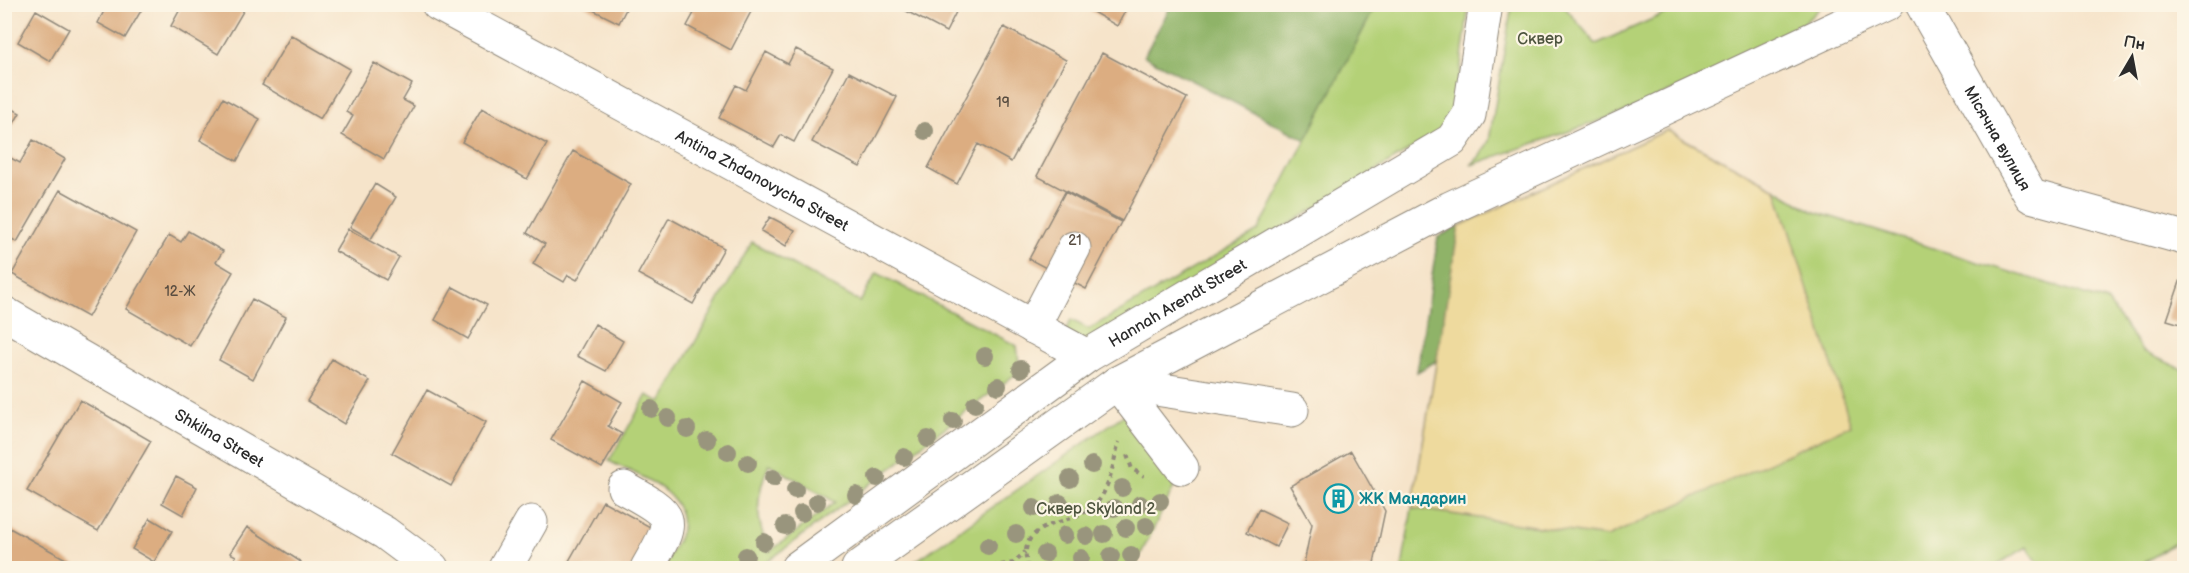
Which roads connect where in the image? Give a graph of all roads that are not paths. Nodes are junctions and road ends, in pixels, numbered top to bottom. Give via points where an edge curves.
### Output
1 (438, 4) edge
2 (1486, 4) edge
3 (1887, 4) edge
4 (1922, 4) edge
5 (2184, 238) edge
6 (1074, 248) dead end
7 (4, 313) edge
8 (1033, 327) junction
9 (1088, 356) junction
10 (1117, 383) junction
11 (1292, 410) dead end
12 (1182, 468) dead end
13 (624, 488) dead end
14 (531, 522) dead end
15 (432, 568) edge
16 (505, 568) edge
17 (647, 568) edge
18 (797, 568) edge
19 (861, 568) edge

1 - 8 street, Antina Zhdanovycha Street
2 - 9 street, Hannah Arendt Street via 1469,115 1452,140
3 - 10 street via 1450,208
4 - 5 street, Місячна вулиця via 2031,196
6 - 8 street
7 - 15 street, Shkilna Street via 385,533
8 - 9 street, Antina Zhdanovycha Street
9 - 18 street, Hannah Arendt Street
10 - 11 street
10 - 12 street
10 - 19 street
13 - 17 street via 659,507 666,521 663,542
14 - 16 street

